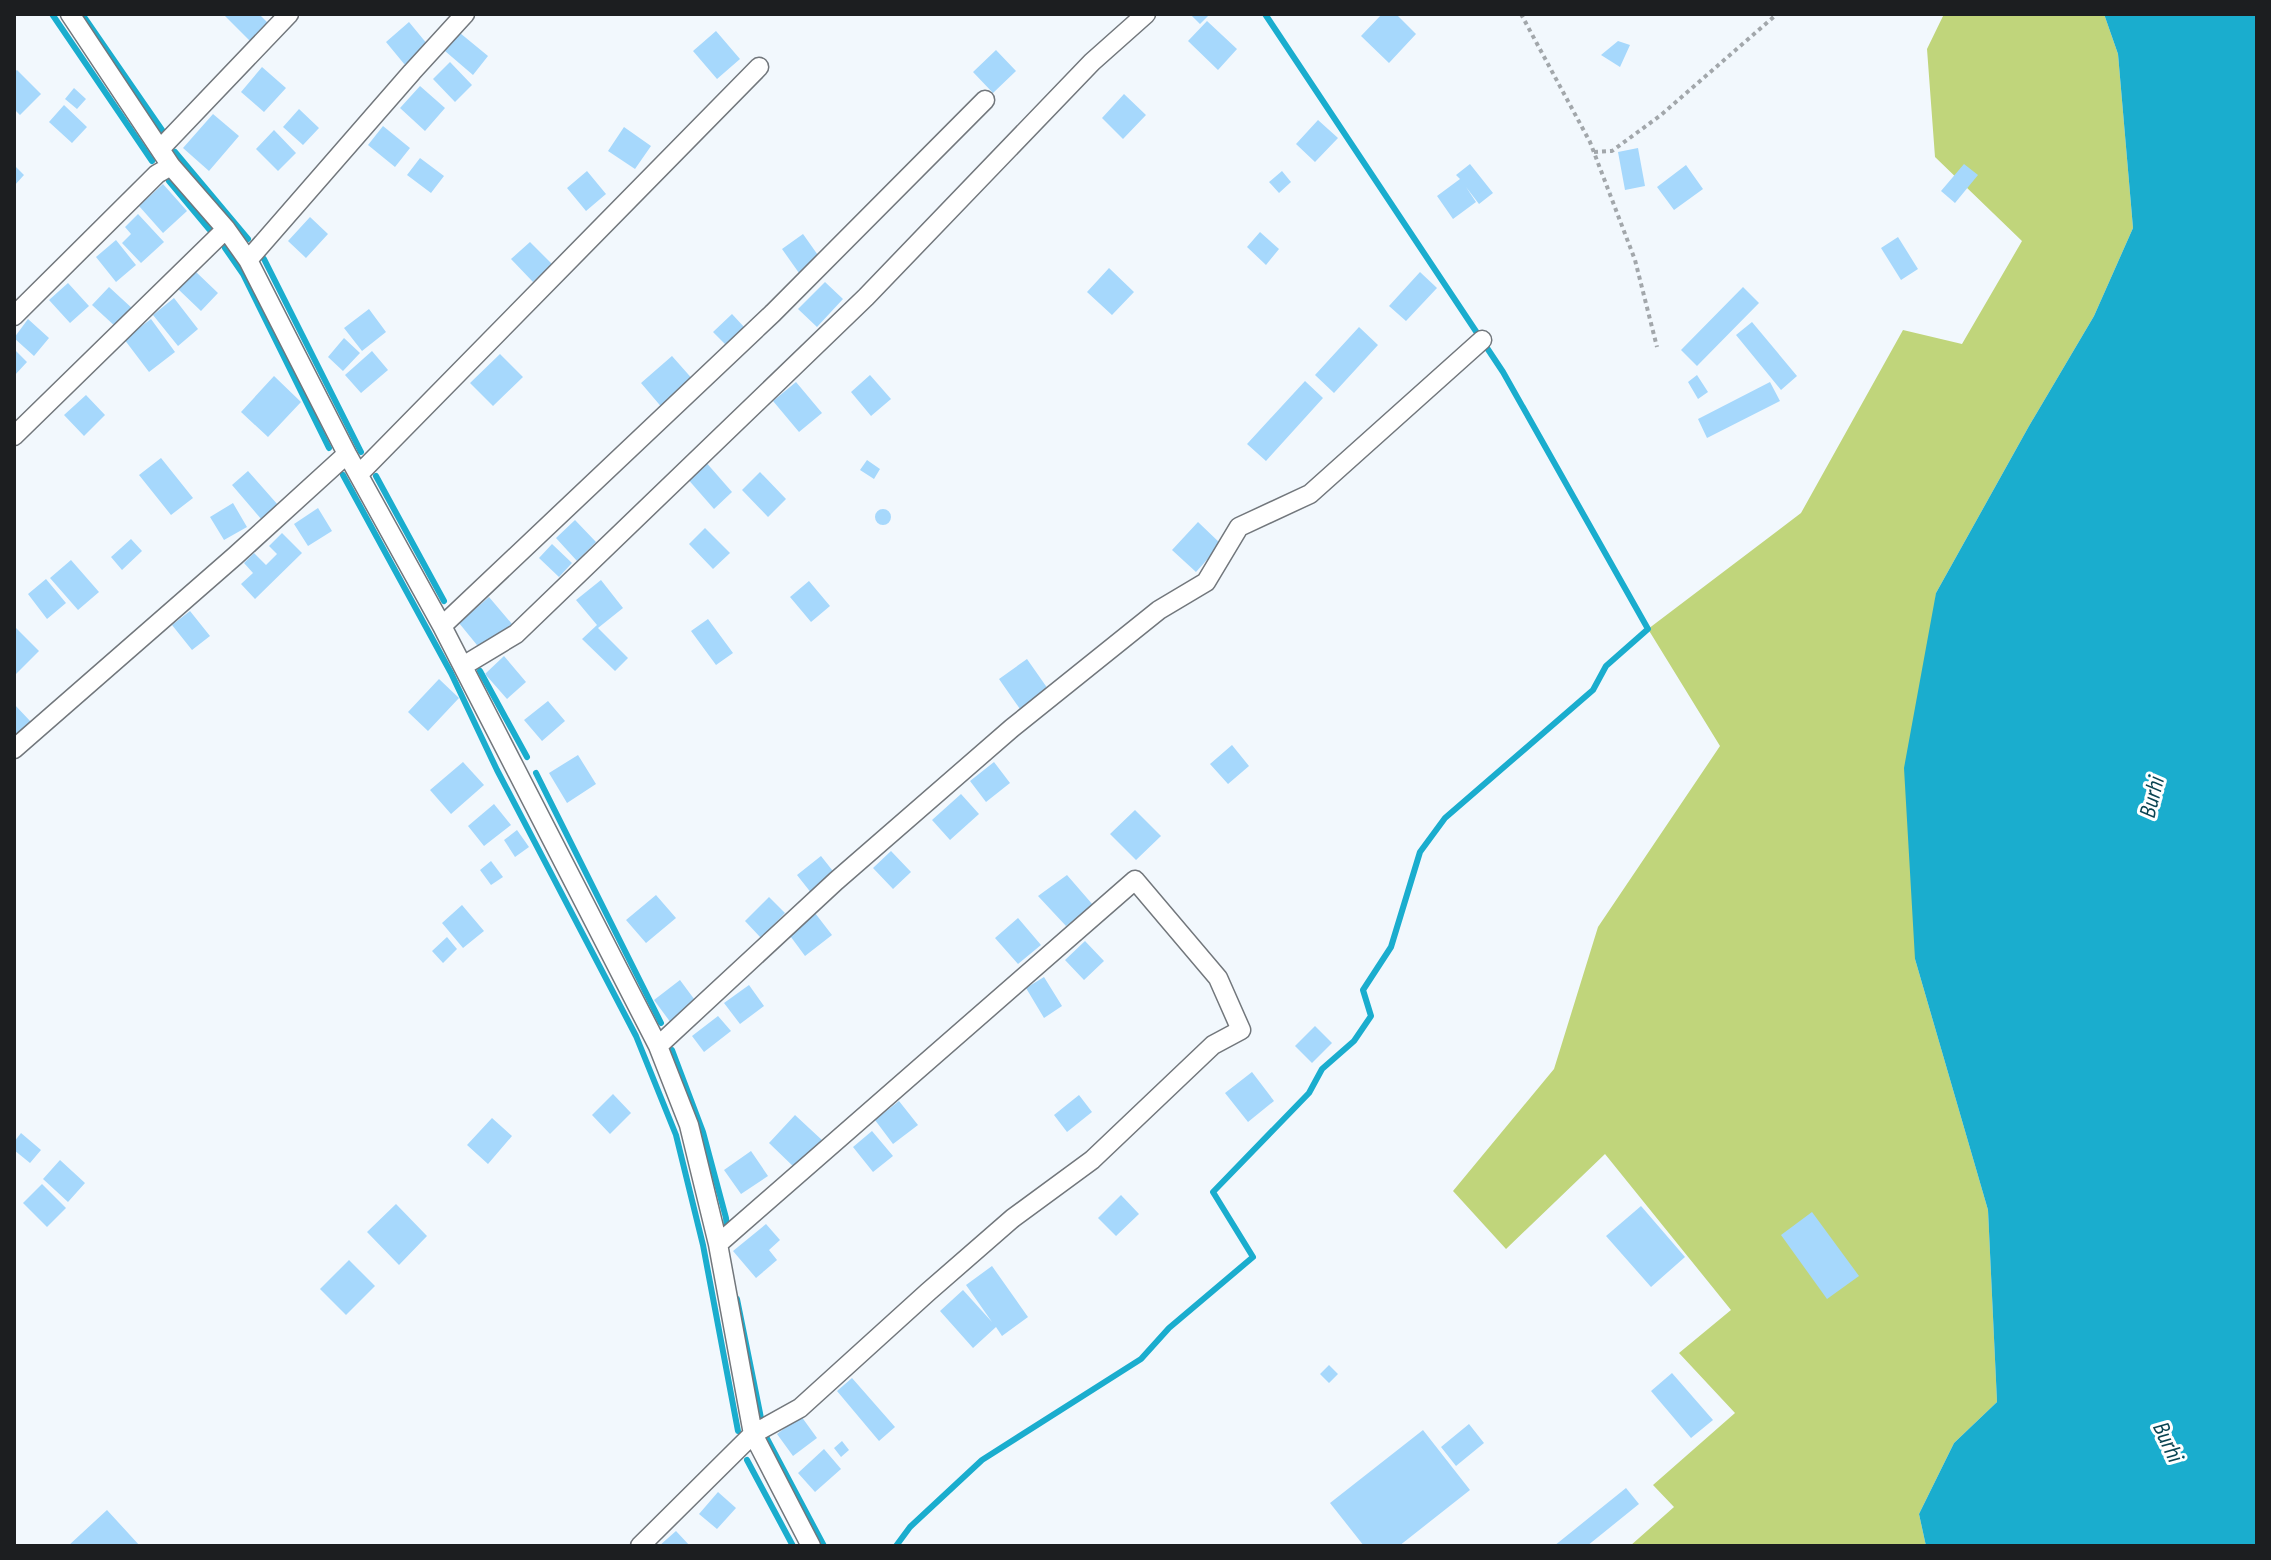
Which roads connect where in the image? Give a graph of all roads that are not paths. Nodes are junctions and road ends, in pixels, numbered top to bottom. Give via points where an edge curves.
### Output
1 (70, 14) edge
2 (289, 14) edge
3 (465, 14) edge
4 (1146, 14) edge
5 (759, 67) dead end
6 (985, 100) dead end
7 (161, 148) junction
8 (171, 166) junction
9 (226, 229) junction
10 (248, 260) junction
11 (14, 316) edge
12 (1482, 340) dead end
13 (14, 436) edge
14 (347, 454) junction
15 (359, 474) junction
16 (442, 626) junction
17 (463, 666) junction
18 (14, 749) edge
19 (658, 1046) junction
20 (718, 1244) junction
21 (753, 1434) junction
22 (640, 1546) edge
23 (811, 1546) edge

1 - 7 street
2 - 7 street
3 - 10 street
4 - 17 street via 1092,62 866,297 516,634
5 - 15 street
6 - 16 street via 773,313
7 - 8 street
8 - 9 street
8 - 11 street
9 - 10 street
9 - 13 street
10 - 14 street
12 - 19 street via 1310,494 1239,527 1206,582 1159,610 1012,728
14 - 15 street
14 - 18 street
15 - 16 street
16 - 17 street
17 - 19 street
19 - 20 street via 689,1125
20 - 21 street
20 - 21 street via 1135,880 1218,978 1241,1030 1213,1045 1092,1160 1013,1218 800,1408
21 - 22 street
21 - 23 street

